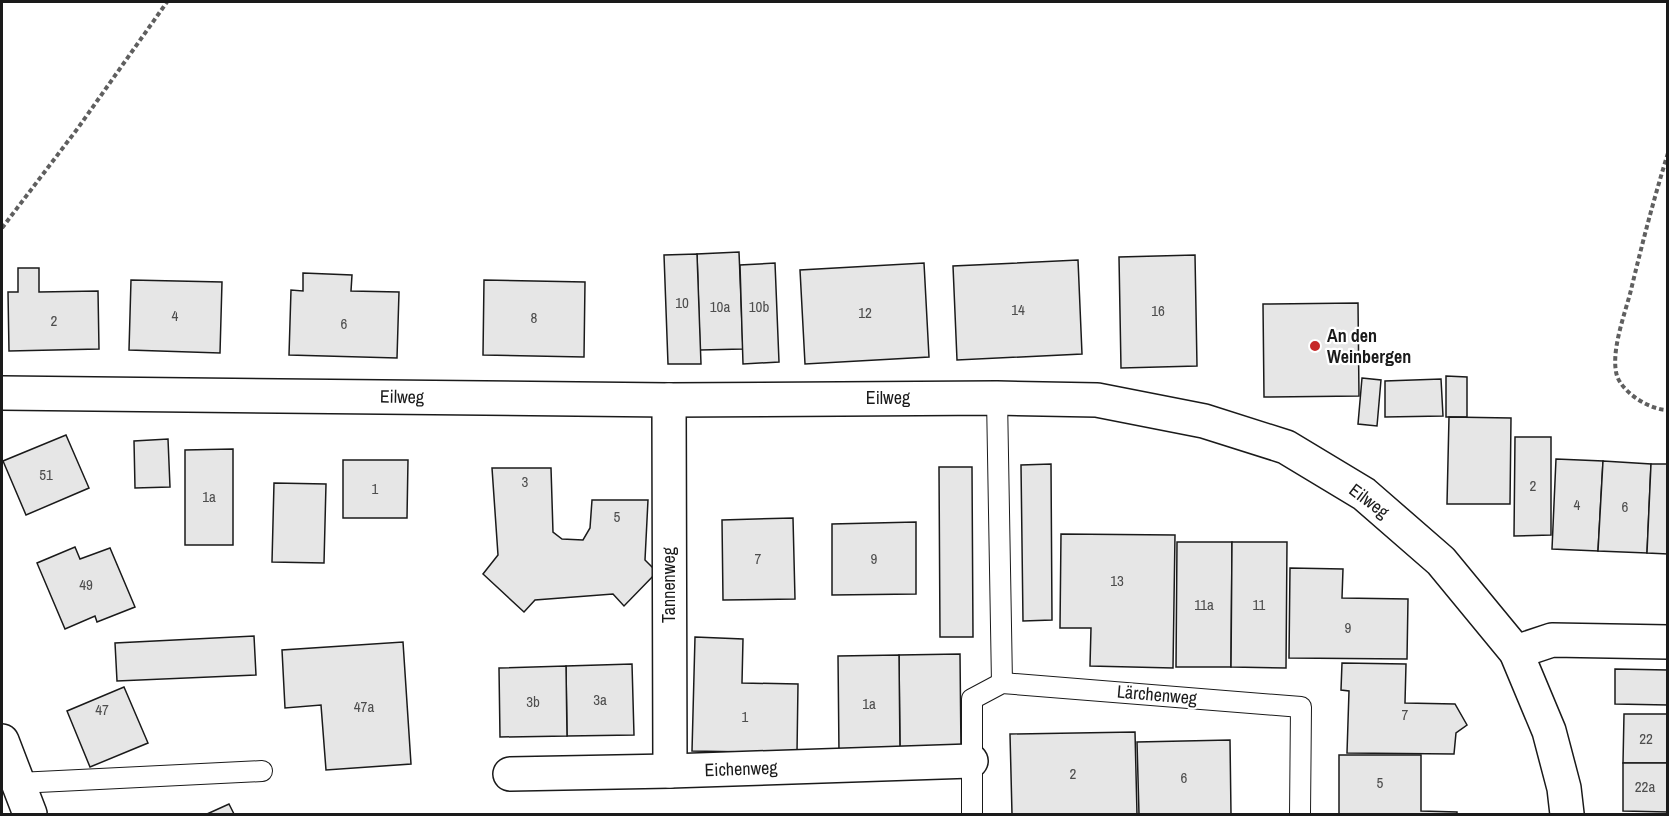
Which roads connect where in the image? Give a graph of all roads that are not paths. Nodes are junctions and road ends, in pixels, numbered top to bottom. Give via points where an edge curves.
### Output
1 (2, 393) edge
2 (997, 398) junction
3 (669, 400) junction
4 (1668, 642) edge
5 (1516, 652) junction
6 (1002, 682) junction
7 (2, 741) edge
8 (971, 761) junction
9 (262, 771) dead end
10 (670, 771) junction
11 (510, 774) dead end
12 (18, 783) junction
13 (30, 814) edge
14 (972, 814) edge
15 (1299, 814) edge
16 (1567, 814) edge

1 - 3 street, Eilweg
2 - 3 street, Eilweg
2 - 5 street, Eilweg via 1097,400 1204,421 1286,447 1364,494 1441,561
2 - 6 lane
3 - 10 street, Tannenweg
4 - 5 street via 1552,640
5 - 16 street, Eilweg via 1549,731
6 - 8 lane via 972,699
6 - 15 lane, Lärchenweg via 1301,707
7 - 12 street
8 - 10 street, Eichenweg
8 - 14 lane
9 - 12 lane
10 - 11 street, Eichenweg
12 - 13 street

